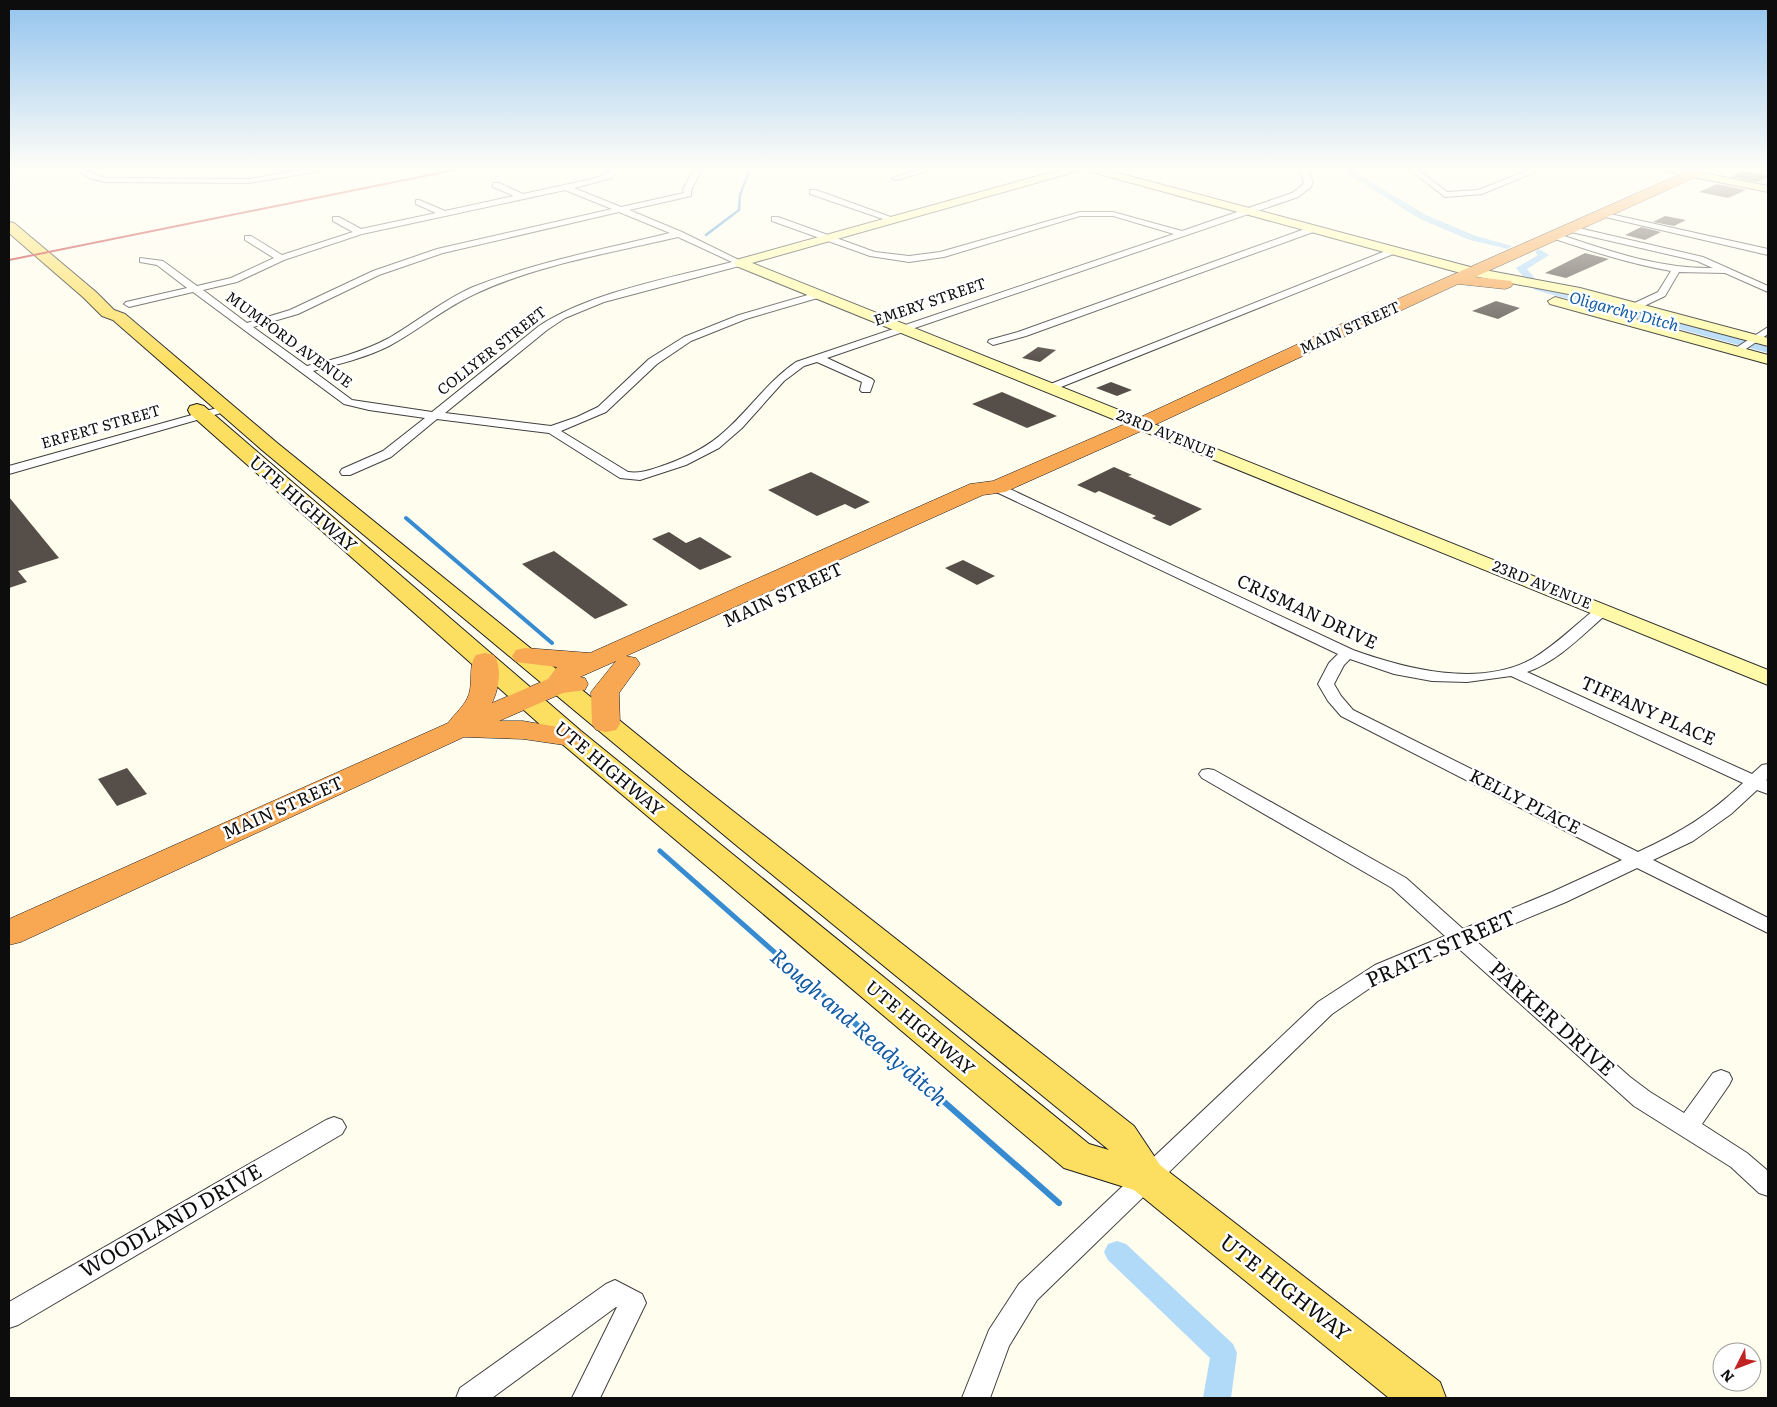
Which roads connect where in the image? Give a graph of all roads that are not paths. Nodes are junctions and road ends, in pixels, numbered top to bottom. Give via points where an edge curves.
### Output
1 (19, 235) edge
2 (352, 235) edge
3 (509, 235) edge
4 (676, 235) edge
5 (680, 235) edge
6 (819, 235) edge
7 (840, 235) edge
8 (1010, 235) edge
9 (1177, 235) edge
10 (1297, 235) edge
11 (1335, 235) edge
12 (1557, 235) edge
13 (1595, 235) edge
14 (1695, 235) edge
15 (1554, 236) junction
16 (248, 238) dead end
17 (828, 238) junction
18 (1732, 243) junction
19 (1393, 250) junction
20 (1768, 252) edge
21 (281, 258) junction
22 (1700, 259) junction
23 (143, 260) dead end
24 (740, 262) junction
25 (1488, 266) junction
26 (1677, 268) junction
27 (1724, 271) junction
28 (1464, 276) junction
29 (1508, 282) junction
30 (195, 289) junction
31 (1768, 289) edge
32 (818, 295) junction
33 (129, 304) dead end
34 (1624, 312) junction
35 (108, 313) junction
36 (246, 326) junction
37 (900, 328) junction
38 (1768, 330) edge
39 (993, 342) dead end
40 (1750, 344) edge
41 (816, 357) junction
42 (1768, 360) edge
43 (305, 370) junction
44 (1052, 388) junction
45 (866, 390) dead end
46 (198, 404) junction
47 (436, 415) junction
48 (1141, 424) junction
49 (552, 430) junction
50 (9, 470) edge
51 (346, 472) dead end
52 (653, 473) joint
53 (997, 486) junction
54 (1603, 610) junction
55 (1348, 653) junction
56 (525, 656) junction
57 (595, 660) junction
58 (485, 661) junction
59 (627, 664) junction
60 (1512, 671) junction
61 (1768, 678) edge
62 (558, 684) junction
63 (527, 698) junction
64 (606, 724) junction
65 (457, 729) junction
66 (571, 737) junction
67 (1208, 774) dead end
68 (1764, 779) edge
69 (1638, 860) junction
70 (1768, 926) edge
71 (9, 933) edge
72 (1461, 937) junction
73 (1721, 1080) dead end
74 (334, 1127) dead end
75 (1688, 1127) junction
76 (1146, 1177) junction
77 (1768, 1186) edge
78 (9, 1316) edge
79 (470, 1398) edge
80 (586, 1398) edge
81 (976, 1398) edge
82 (1424, 1398) edge

1 - 35 main road, UTE HIGHWAY
2 - 21 street
3 - 36 street via 407,262 348,285 308,306
4 - 43 street via 503,279 448,303 379,346 344,360
5 - 24 street, 23RD AVENUE
6 - 17 street
7 - 17 street, COLLYER STREET
8 - 17 street via 942,255 909,259 873,254
9 - 37 street, EMERY STREET
10 - 39 street
11 - 19 street
12 - 15 highway, MAIN STREET
13 - 22 street
14 - 18 street
15 - 25 highway, MAIN STREET
15 - 26 street via 1619,256
16 - 21 street
17 - 24 street, COLLYER STREET
18 - 20 street
18 - 22 street
19 - 28 street
19 - 44 street
21 - 30 street via 234,280
22 - 27 street
23 - 30 street, MUMFORD AVENUE via 160,263
24 - 32 street, 23RD AVENUE
24 - 47 street, COLLYER STREET via 601,300 561,316
25 - 28 highway, MAIN STREET
25 - 29 highway
26 - 27 street via 1700,272
26 - 34 street via 1662,294
27 - 31 street
28 - 29 highway
28 - 48 highway, MAIN STREET
29 - 34 street via 1559,302
29 - 34 street via 1580,292
30 - 33 street
30 - 36 street, MUMFORD AVENUE
32 - 37 street, 23RD AVENUE
32 - 49 street via 731,321 685,340 658,357 607,406
34 - 40 street
34 - 40 street
35 - 46 main road, UTE HIGHWAY via 109,319
35 - 46 main road, UTE HIGHWAY via 119,317
36 - 43 street, MUMFORD AVENUE
37 - 41 street, EMERY STREET
37 - 44 street, 23RD AVENUE
38 - 40 street
40 - 42 street
41 - 45 street via 868,381
41 - 52 street, EMERY STREET via 786,372 728,436 710,449
43 - 47 street, MUMFORD AVENUE via 348,402
44 - 48 street, 23RD AVENUE
46 - 50 street, ERFERT STREET
46 - 56 main road, UTE HIGHWAY
46 - 58 main road, UTE HIGHWAY
47 - 49 street, MUMFORD AVENUE
47 - 51 street, COLLYER STREET via 387,454
48 - 53 highway, MAIN STREET
48 - 54 street, 23RD AVENUE
49 - 52 street, MUMFORD AVENUE via 624,476 636,479
53 - 55 street, CRISMAN DRIVE
53 - 57 highway, MAIN STREET via 978,489
53 - 59 highway, MAIN STREET via 994,496 986,500
54 - 60 street, CRISMAN DRIVE via 1536,662
54 - 61 street, 23RD AVENUE
55 - 60 street, CRISMAN DRIVE via 1380,666 1434,678 1467,678
55 - 69 street, KELLY PLACE via 1337,663 1326,684 1348,713
56 - 57 highway
56 - 62 main road, UTE HIGHWAY
57 - 62 highway, MAIN STREET via 567,673
58 - 63 main road, UTE HIGHWAY
58 - 65 highway via 484,695
59 - 62 highway, MAIN STREET via 580,684
59 - 64 highway via 605,692
60 - 68 street, TIFFANY PLACE
62 - 63 highway, MAIN STREET
62 - 64 main road, UTE HIGHWAY
63 - 65 highway, MAIN STREET
63 - 66 main road, UTE HIGHWAY
64 - 76 main road, UTE HIGHWAY via 1121,1137
65 - 66 highway via 523,730
65 - 71 highway, MAIN STREET
66 - 76 main road, UTE HIGHWAY via 1076,1157
67 - 72 street, PARKER DRIVE via 1399,883
68 - 69 street, PRATT STREET via 1686,837
69 - 70 street, KELLY PLACE
69 - 72 street, PRATT STREET
72 - 75 street, PARKER DRIVE via 1622,1083
72 - 76 street, PRATT STREET via 1382,970 1325,1008
73 - 75 street
74 - 78 street, WOODLAND DRIVE
75 - 77 street, PARKER DRIVE via 1738,1160
76 - 81 street, PRATT STREET via 1028,1292 998,1339
76 - 82 main road, UTE HIGHWAY
79 - 80 street via 615,1292 633,1303

